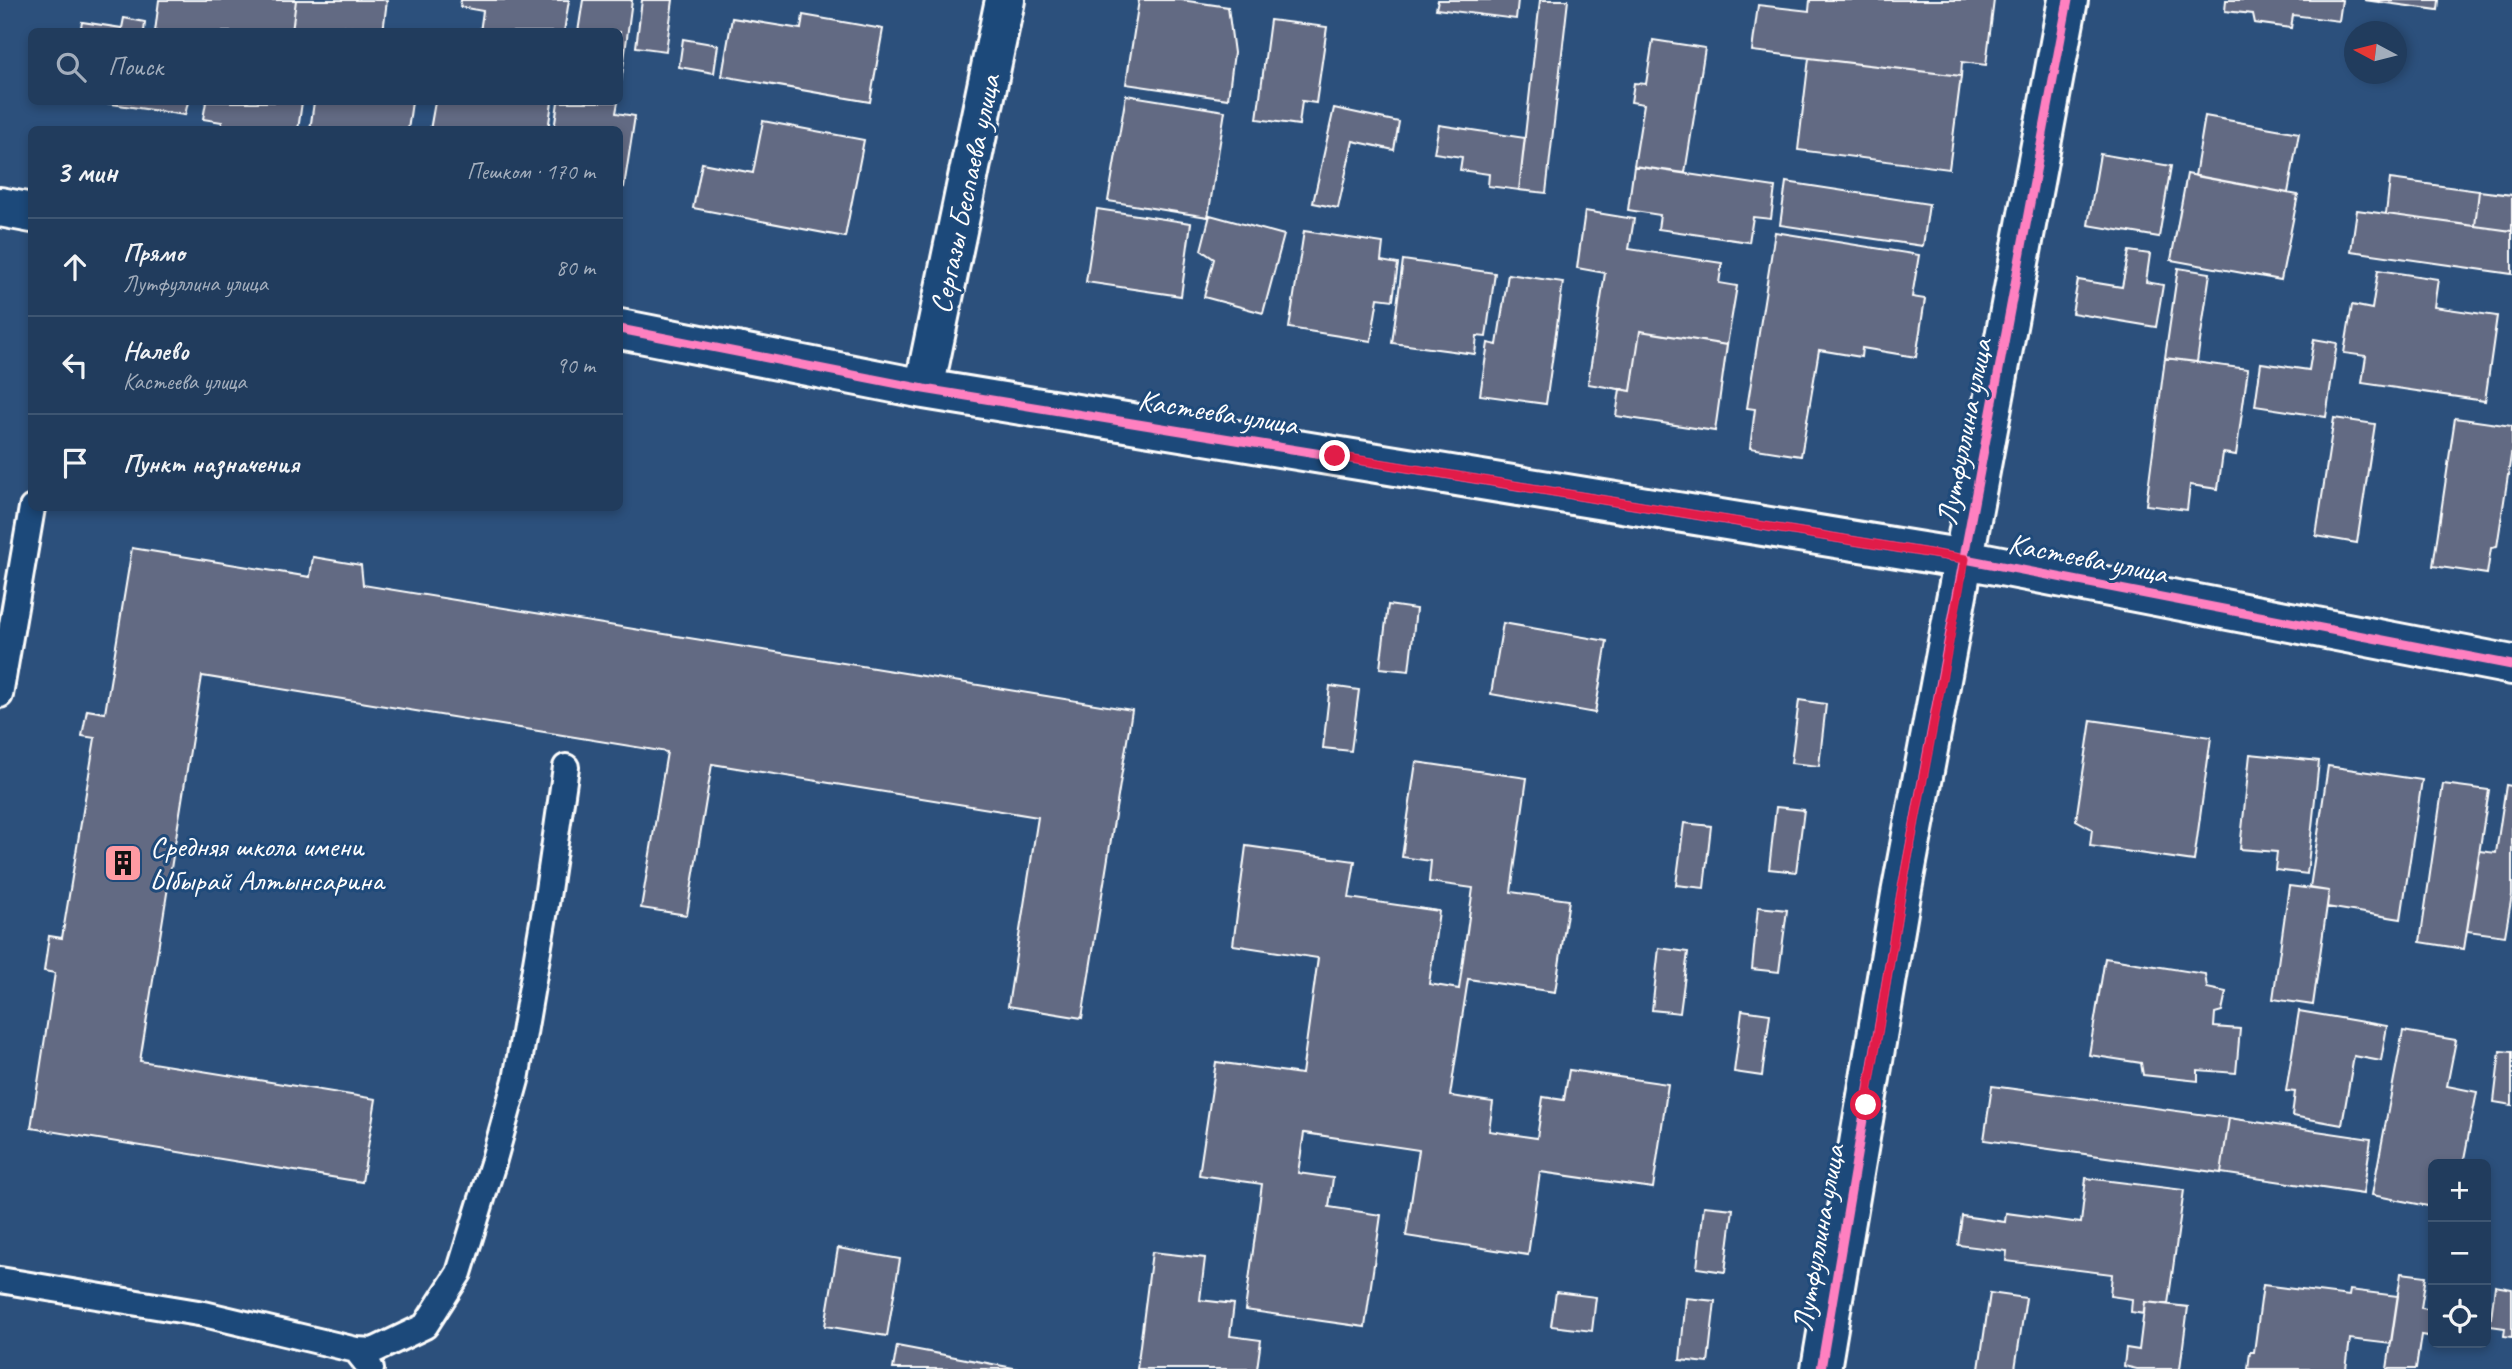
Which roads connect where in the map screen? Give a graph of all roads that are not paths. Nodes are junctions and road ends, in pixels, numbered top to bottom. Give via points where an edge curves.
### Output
1 (1005, 0) edge
2 (2068, 0) edge
3 (0, 207) edge
4 (28, 213) edge
5 (623, 330) edge
6 (924, 388) junction
7 (31, 511) edge
8 (1965, 559) junction
9 (2512, 665) edge
10 (0, 695) edge
11 (565, 767) dead end
12 (0, 1280) edge
13 (364, 1359) edge
14 (1821, 1369) edge

1 - 6 street, Сергазы Беспаева улица
2 - 8 street, Лутфуллина улица
3 - 4 street
5 - 6 street, Кастеева улица
6 - 8 street, Кастеева улица
7 - 10 lane
8 - 9 street, Кастеева улица
8 - 14 street, Лутфуллина улица via 1901,894
11 - 13 lane via 516,1080 459,1273 425,1326
12 - 13 lane via 204,1314

